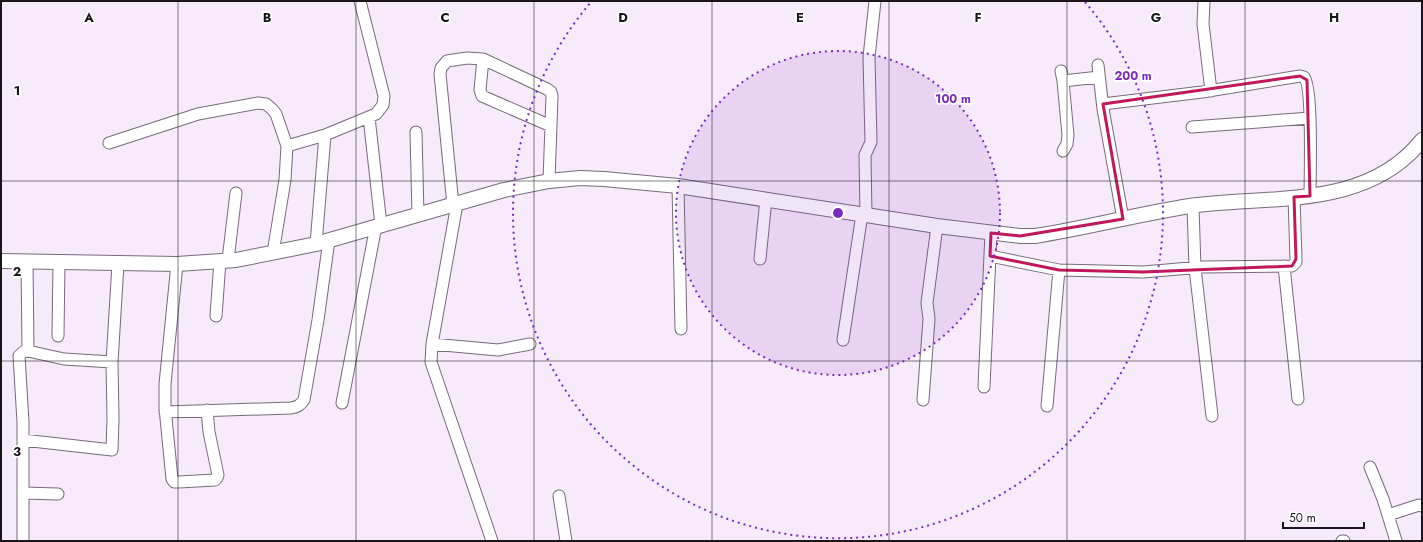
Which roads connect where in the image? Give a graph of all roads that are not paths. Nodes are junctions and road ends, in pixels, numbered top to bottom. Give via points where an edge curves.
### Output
1 (360, 1) edge
2 (875, 1) edge
3 (1204, 1) edge
4 (483, 59) junction
5 (1098, 65) dead end
6 (1099, 77) junction
7 (1211, 90) junction
8 (1103, 104) junction
9 (369, 117) junction
10 (1310, 118) junction
11 (551, 126) junction
12 (1192, 127) dead end
13 (416, 132) dead end
14 (325, 135) junction
15 (1422, 140) edge
16 (109, 143) dead end
17 (287, 146) junction
18 (1063, 151) dead end
19 (549, 181) junction
20 (678, 186) junction
21 (236, 193) dead end
22 (1310, 196) junction
23 (1294, 197) junction
24 (766, 199) junction
25 (455, 204) junction
26 (1193, 206) junction
27 (418, 214) junction
28 (864, 215) junction
29 (1123, 219) junction
30 (378, 226) junction
31 (937, 226) junction
32 (991, 233) junction
33 (322, 242) junction
34 (273, 253) junction
35 (990, 256) junction
36 (760, 259) dead end
37 (1, 261) edge
38 (224, 261) junction
39 (27, 262) junction
40 (59, 262) junction
41 (118, 264) junction
42 (177, 264) junction
43 (1284, 266) junction
44 (1195, 268) junction
45 (1059, 270) junction
46 (216, 316) dead end
47 (681, 329) dead end
48 (58, 336) dead end
49 (843, 340) dead end
50 (432, 344) junction
51 (530, 344) dead end
52 (28, 351) junction
53 (112, 362) junction
54 (984, 387) dead end
55 (1298, 399) dead end
56 (923, 400) dead end
57 (342, 403) dead end
58 (1047, 406) dead end
59 (207, 410) junction
60 (165, 412) junction
61 (1212, 416) dead end
62 (23, 440) junction
63 (1370, 467) dead end
64 (23, 493) junction
65 (58, 494) dead end
66 (559, 496) dead end
67 (1422, 506) edge
68 (1388, 515) junction
69 (23, 541) edge
70 (492, 541) edge
71 (566, 541) edge
72 (1396, 541) edge

1 - 9 street via 384,96 381,108
2 - 28 street via 870,58 871,142 865,155
3 - 7 street via 1203,24
4 - 11 street via 551,92
4 - 11 street via 480,90 482,96
4 - 25 street via 453,60 444,63 441,68
5 - 6 street
6 - 8 street
6 - 18 street via 1062,76 1068,136
7 - 8 street
7 - 10 street via 1303,76 1308,83
8 - 29 street
9 - 14 street
9 - 30 street
10 - 12 street
10 - 22 street
11 - 19 street
13 - 27 street
14 - 17 street
14 - 33 street
15 - 22 street via 1408,156 1383,175 1348,189
16 - 17 street via 198,114 263,104 276,114
17 - 34 street via 285,180
19 - 20 street via 592,178
19 - 25 street
20 - 24 street
20 - 47 street
21 - 38 street
22 - 23 street
23 - 26 street
23 - 43 street via 1296,262 1292,266
24 - 28 street
24 - 36 street
25 - 27 street
25 - 50 street
26 - 29 street
26 - 44 street
27 - 30 street
28 - 31 street
28 - 49 street
29 - 32 street via 1035,236
30 - 33 street
30 - 57 street
31 - 32 street
31 - 56 street via 927,303 929,319
32 - 35 street
33 - 34 street
33 - 59 street via 318,320 304,400 298,407
34 - 38 street
35 - 45 street
35 - 54 street
37 - 39 street
38 - 42 street
38 - 46 street
39 - 40 street
39 - 52 street
40 - 41 street
40 - 48 street
41 - 42 street
41 - 53 street
42 - 60 street via 165,384
43 - 44 street
43 - 55 street
44 - 45 street via 1143,272
44 - 61 street
45 - 58 street
50 - 51 street via 498,350
50 - 70 street via 431,362 434,372
52 - 53 street via 64,359
52 - 62 street via 21,353 19,359
53 - 62 street via 112,450
59 - 60 street
59 - 60 street via 218,478 179,482 172,479
62 - 64 street
63 - 68 street
64 - 65 street
64 - 69 street
66 - 71 street
67 - 68 street
68 - 72 street

